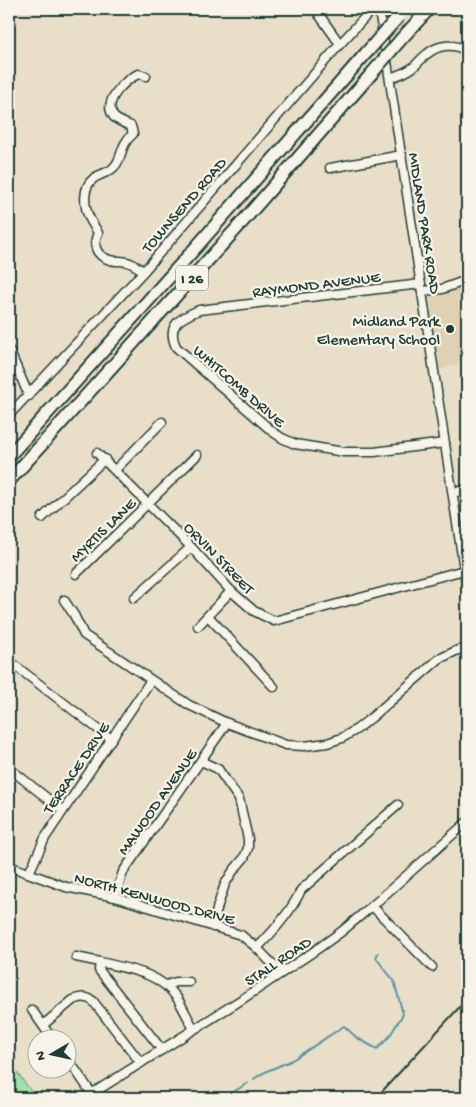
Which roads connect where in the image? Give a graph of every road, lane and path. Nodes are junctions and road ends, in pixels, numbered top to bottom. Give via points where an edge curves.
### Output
1 (315, 9) edge
2 (378, 9) edge
3 (429, 9) edge
4 (402, 12) edge
5 (340, 44) junction
6 (467, 51) edge
7 (146, 76) dead end
8 (390, 78) junction
9 (402, 155) junction
10 (330, 168) dead end
11 (144, 271) junction
12 (467, 280) edge
13 (422, 288) junction
14 (215, 308) joint
15 (9, 350) edge
16 (29, 396) junction
17 (9, 415) edge
18 (162, 422) dead end
19 (445, 443) junction
20 (97, 453) dead end
21 (197, 455) dead end
22 (9, 456) edge
23 (105, 459) junction
24 (115, 470) junction
25 (9, 481) edge
26 (467, 489) edge
27 (453, 493) junction
28 (148, 503) junction
29 (42, 518) dead end
30 (191, 547) junction
31 (464, 553) edge
32 (464, 570) junction
33 (76, 574) dead end
34 (467, 589) edge
35 (231, 591) junction
36 (134, 598) dead end
37 (64, 600) dead end
38 (208, 616) junction
39 (198, 626) dead end
40 (467, 650) edge
41 (9, 661) edge
42 (151, 680) junction
43 (274, 687) dead end
44 (227, 723) junction
45 (111, 739) junction
46 (202, 761) junction
47 (9, 768) edge
48 (398, 805) dead end
49 (62, 810) junction
50 (467, 822) edge
51 (9, 866) edge
52 (29, 873) junction
53 (115, 897) junction
54 (372, 906) junction
55 (213, 926) junction
56 (257, 948) junction
57 (76, 957) dead end
58 (100, 962) junction
59 (432, 967) dead end
60 (281, 973) junction
61 (189, 982) dead end
62 (166, 984) junction
63 (32, 1010) dead end
64 (43, 1024) junction
65 (194, 1029) junction
66 (47, 1030) edge
67 (162, 1050) junction
68 (141, 1064) junction
69 (78, 1078) edge
70 (88, 1096) edge

1 - 5 street
2 - 5 street, TOWNSEND ROAD via 367,15
2 - 8 street, MIDLAND PARK ROAD
3 - 25 highway, I 26, bridge
4 - 22 highway, I 26, bridge
5 - 11 street, TOWNSEND ROAD
6 - 8 street via 451,44 437,48 413,67
7 - 11 street via 138,74 128,79 116,93 110,109 115,118 132,126 133,134 125,140 114,167 94,178 88,184 85,196 88,215 98,233 94,246 100,255 128,262
8 - 9 street, MIDLAND PARK ROAD
9 - 10 street
9 - 13 street, MIDLAND PARK ROAD
11 - 16 street, TOWNSEND ROAD
12 - 13 street, RAYMOND AVENUE via 442,289
13 - 14 street, RAYMOND AVENUE
13 - 19 street, MIDLAND PARK ROAD
14 - 19 street, WHITCOMB DRIVE via 199,310 178,322 172,330 176,347 282,438 295,444 351,452
15 - 16 street
16 - 17 street, TOWNSEND ROAD
18 - 24 street
19 - 27 street, MIDLAND PARK ROAD
20 - 23 street, ORVIN STREET
21 - 28 street, MYRTIS LANE
23 - 24 street, ORVIN STREET
23 - 29 street
24 - 28 street, ORVIN STREET
26 - 27 street
27 - 31 street, MIDLAND PARK ROAD
28 - 30 street, ORVIN STREET
28 - 33 street, MYRTIS LANE
30 - 35 street, ORVIN STREET
30 - 36 street
31 - 32 street, MIDLAND PARK ROAD
32 - 34 street, MIDLAND PARK ROAD
32 - 35 street, ORVIN STREET via 274,621 254,611
35 - 38 street
37 - 42 street via 84,635
38 - 39 street
38 - 43 street
40 - 44 street via 458,650 439,659 358,729 342,738 304,746 286,745
41 - 45 street
42 - 44 street via 189,705
42 - 45 street, TERRACE DRIVE
44 - 46 street, MAWOOD AVENUE
45 - 49 street, TERRACE DRIVE
46 - 53 street, MAWOOD AVENUE via 123,872
46 - 55 street via 218,769 239,799 248,839 244,858 225,884
47 - 49 street
48 - 56 street via 301,890 294,904
49 - 52 street, TERRACE DRIVE via 44,838
50 - 54 street, STALL ROAD
51 - 52 street, NORTH KENWOOD DRIVE
52 - 53 street, NORTH KENWOOD DRIVE via 66,887
53 - 55 street, NORTH KENWOOD DRIVE
54 - 59 street
54 - 60 street, STALL ROAD via 341,932
55 - 56 street, NORTH KENWOOD DRIVE via 241,935
56 - 60 street, NORTH KENWOOD DRIVE
57 - 58 street
58 - 62 street via 152,976
58 - 67 street via 99,970
60 - 65 street, STALL ROAD
61 - 62 street
62 - 65 street
63 - 64 street
64 - 66 street
64 - 68 street via 73,1000 88,998
65 - 67 street, STALL ROAD
67 - 68 street, STALL ROAD
68 - 70 street, STALL ROAD
69 - 70 street

